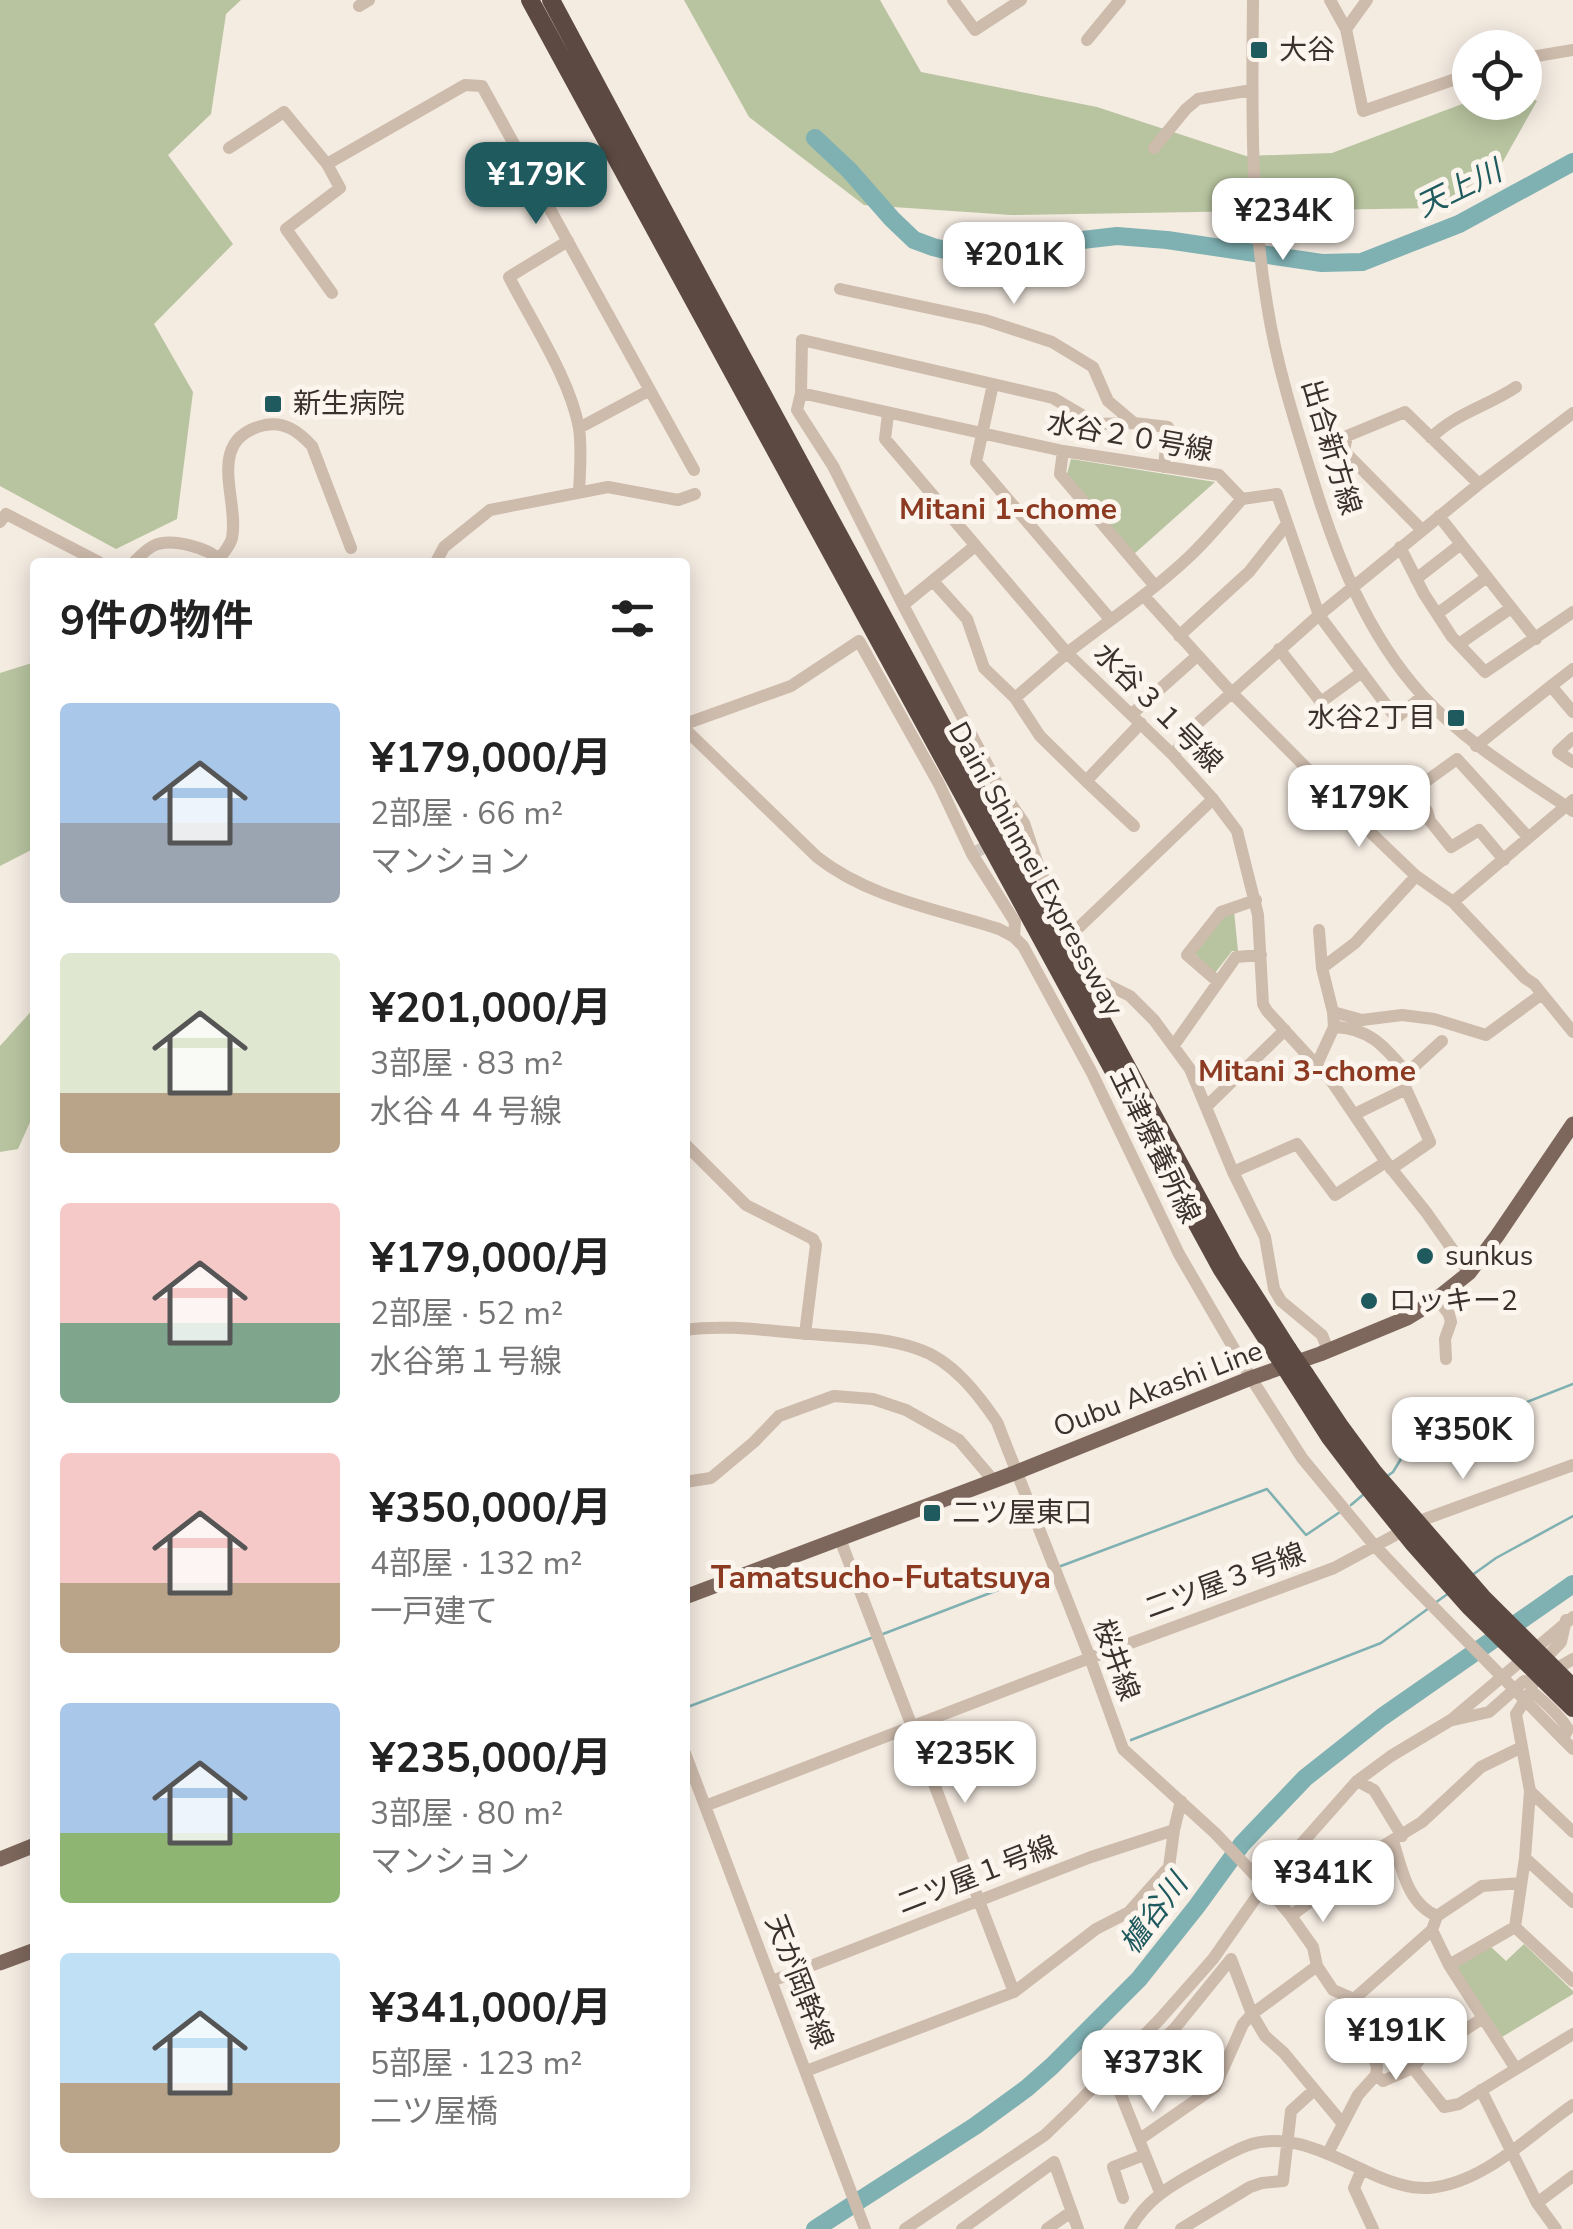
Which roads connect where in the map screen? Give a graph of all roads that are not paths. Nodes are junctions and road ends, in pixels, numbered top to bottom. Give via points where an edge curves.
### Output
1 (530, 0) edge
2 (552, 0) edge
3 (952, 0) edge
4 (1021, 0) edge
5 (1120, 0) edge
6 (1253, 0) edge
7 (1330, 0) edge
8 (1367, 0) edge
9 (1346, 28) junction
10 (1088, 40) dead end
11 (1573, 50) edge
12 (1542, 55) edge
13 (1452, 79) edge
14 (1252, 90) junction
15 (229, 148) dead end
16 (1154, 148) dead end
17 (327, 164) junction
18 (568, 241) junction
19 (840, 289) dead end
20 (332, 292) dead end
21 (993, 384) junction
22 (1516, 387) dead end
23 (650, 390) junction
24 (801, 393) junction
25 (1573, 413) edge
26 (888, 414) junction
27 (1134, 423) junction
28 (578, 428) junction
29 (980, 434) junction
30 (1431, 438) junction
31 (1062, 452) junction
32 (1164, 468) junction
33 (694, 470) dead end
34 (1479, 484) junction
35 (578, 492) junction
36 (695, 494) dead end
37 (1242, 499) junction
38 (1439, 516) junction
39 (0, 522) edge
40 (1287, 524) junction
41 (1422, 530) junction
42 (1462, 544) junction
43 (974, 546) junction
44 (350, 548) dead end
45 (1400, 548) junction
46 (91, 558) edge
47 (139, 558) edge
48 (218, 558) edge
49 (222, 558) edge
50 (438, 558) edge
51 (1487, 577) junction
52 (1416, 579) junction
53 (933, 581) junction
54 (1155, 586) junction
55 (1352, 588) junction
56 (1144, 596) junction
57 (903, 605) junction
58 (1511, 608) junction
59 (1573, 612) edge
60 (1319, 614) junction
61 (1437, 614) junction
62 (1110, 619) junction
63 (1178, 636) junction
64 (1536, 639) junction
65 (1459, 644) junction
66 (1279, 649) junction
67 (1067, 653) junction
68 (1197, 656) junction
69 (1573, 669) edge
70 (1362, 672) junction
71 (1551, 686) junction
72 (1231, 692) junction
73 (1423, 696) junction
74 (1015, 698) junction
75 (1573, 712) edge
76 (1136, 719) junction
77 (690, 725) edge
78 (690, 732) edge
79 (1573, 738) edge
80 (1476, 746) junction
81 (1173, 755) junction
82 (1573, 762) edge
83 (1086, 781) junction
84 (1412, 792) junction
85 (1213, 799) junction
86 (1571, 806) edge
87 (1134, 826) dead end
88 (1366, 828) junction
89 (1528, 837) junction
90 (1504, 860) junction
91 (1416, 876) junction
92 (1256, 900) junction
93 (1453, 902) junction
94 (1320, 930) dead end
95 (1073, 932) junction
96 (1014, 937) junction
97 (1260, 955) junction
98 (1322, 968) junction
99 (1217, 981) junction
100 (1542, 994) junction
101 (1334, 1012) junction
102 (1334, 1028) junction
103 (1285, 1030) junction
104 (1573, 1032) edge
105 (1442, 1041) dead end
106 (1174, 1044) junction
107 (1317, 1064) junction
108 (1206, 1107) junction
109 (1355, 1114) junction
110 (1573, 1124) edge
111 (690, 1149) edge
112 (1388, 1166) junction
113 (1233, 1172) junction
114 (1469, 1273) junction
115 (1437, 1299) junction
116 (690, 1329) edge
117 (805, 1334) junction
118 (1328, 1350) junction
119 (1282, 1351) junction
120 (1446, 1359) dead end
121 (1251, 1378) junction
122 (1573, 1465) edge
123 (1017, 1472) junction
124 (1370, 1478) junction
125 (992, 1480) junction
126 (690, 1481) edge
127 (840, 1539) junction
128 (1374, 1545) junction
129 (690, 1595) edge
130 (1570, 1619) edge
131 (1090, 1658) junction
132 (1570, 1665) edge
133 (1529, 1685) junction
134 (1573, 1688) edge
135 (1573, 1708) edge
136 (1451, 1720) junction
137 (912, 1726) junction
138 (1568, 1744) edge
139 (1522, 1747) junction
140 (690, 1766) edge
141 (1357, 1781) junction
142 (1530, 1791) junction
143 (1181, 1801) junction
144 (705, 1806) junction
145 (1572, 1829) edge
146 (1174, 1830) junction
147 (1398, 1838) junction
148 (30, 1847) edge
149 (1526, 1858) junction
150 (0, 1859) edge
151 (1522, 1883) junction
152 (1262, 1884) junction
153 (978, 1901) junction
154 (1573, 1902) edge
155 (1291, 1916) junction
156 (1434, 1923) junction
157 (1515, 1927) junction
158 (30, 1952) edge
159 (0, 1963) edge
160 (1449, 1965) junction
161 (1317, 1966) junction
162 (772, 1981) junction
163 (1573, 1981) edge
164 (1014, 1992) junction
165 (1354, 2000) junction
166 (1252, 2014) junction
167 (1483, 2018) junction
168 (1573, 2034) edge
169 (1413, 2068) junction
170 (1516, 2069) junction
171 (806, 2071) junction
172 (1376, 2075) junction
173 (1102, 2079) junction
174 (1117, 2085) junction
175 (1481, 2090) junction
176 (1313, 2091) junction
177 (1573, 2105) edge
178 (1343, 2124) junction
179 (1140, 2140) junction
180 (1288, 2142) junction
181 (1510, 2151) junction
182 (1328, 2153) junction
183 (1144, 2155) junction
184 (1362, 2170) junction
185 (1573, 2176) edge
186 (1160, 2192) junction
187 (1124, 2198) dead end
188 (1537, 2203) junction
189 (1071, 2212) junction
190 (865, 2229) edge
191 (905, 2229) edge
192 (962, 2229) edge
193 (1046, 2229) edge
194 (1078, 2229) edge
195 (1130, 2229) edge
196 (1181, 2229) edge
197 (1373, 2229) edge
198 (1556, 2229) edge

1 - 119 highway, Daini Shinmei Expressway via 1221,1268
2 - 119 highway, Daini Shinmei Expressway
3 - 4 street via 975,30
5 - 10 street
6 - 14 street, 出合新方線
7 - 9 street
8 - 9 street
9 - 13 street via 1363,111
11 - 12 street
14 - 16 street via 1198,99
14 - 55 street, 出合新方線 via 1265,291 1301,443
15 - 17 street via 284,112
17 - 18 street via 466,85 482,86
17 - 20 street via 340,188 286,230
18 - 23 street
18 - 28 street via 510,277 567,389
19 - 27 street via 985,320 1052,342 1093,367 1108,402
21 - 24 street via 802,340
21 - 27 street via 1053,398 1097,424
21 - 29 street
22 - 30 street via 1445,423
23 - 28 street
23 - 33 street
24 - 26 street, 水谷２０号線
24 - 57 street via 797,410
25 - 34 street
26 - 29 street, 水谷２０号線
26 - 43 street, 水谷３１号線 via 885,439
27 - 32 street via 1168,426
28 - 35 street
29 - 31 street, 水谷２０号線
29 - 62 street via 976,462
30 - 34 street
30 - 41 street via 1405,412 1347,436 1344,452
31 - 32 street, 水谷２０号線
31 - 54 street via 1060,474
32 - 37 street, 水谷２０号線 via 1219,475
34 - 38 street
35 - 36 street via 608,487 678,500
35 - 50 street via 490,510
37 - 40 street, 水谷２０号線 via 1277,494
37 - 54 street
38 - 41 street
38 - 42 street
39 - 46 street via 6,514
40 - 60 street, 水谷２０号線
40 - 63 street via 1249,572
41 - 45 street
42 - 51 street
42 - 52 street
43 - 53 street
43 - 67 street, 水谷３１号線
44 - 49 street via 312,446 280,423 251,429 231,452 232,534
45 - 52 street
45 - 55 street
47 - 48 street via 156,544 170,543
51 - 58 street
51 - 61 street
52 - 61 street
53 - 57 street
53 - 74 street via 966,619 984,668
54 - 56 street
55 - 60 street
55 - 73 street, 出合新方線 via 1384,647
56 - 62 street
56 - 63 street
57 - 95 street
58 - 64 street
58 - 65 street
59 - 64 street
60 - 66 street
60 - 70 street, 水谷２０号線
61 - 65 street
62 - 67 street
63 - 68 street
64 - 65 street via 1484,672
66 - 70 street via 1321,702
66 - 72 street
67 - 74 street
67 - 76 street, 水谷３１号線
68 - 72 street
68 - 76 street
69 - 71 street
70 - 73 street, 水谷２０号線 via 1396,718
71 - 75 street
71 - 80 street
72 - 81 street
72 - 88 street
73 - 80 street, 出合新方線
74 - 83 street via 1040,736
76 - 81 street, 水谷３１号線
76 - 83 street
77 - 96 street, 玉津療養所線 via 791,686 859,640 972,854 1016,922
78 - 96 street via 835,870 874,890
79 - 82 street via 1558,752
80 - 86 street, 出合新方線
81 - 85 street, 水谷３１号線
83 - 87 street
84 - 88 street
84 - 89 street via 1458,759
84 - 90 street via 1450,847 1479,830
85 - 92 street, 水谷３１号線 via 1237,831
85 - 95 street
86 - 89 street
88 - 91 street
89 - 90 street
90 - 93 street
91 - 93 street
91 - 98 street via 1355,943
92 - 97 street, 水谷３１号線
92 - 99 street via 1221,912 1186,955
93 - 100 street
94 - 98 street
95 - 106 street via 1098,980 1130,996
96 - 121 street, 玉津療養所線
97 - 99 street via 1236,956
97 - 103 street, 水谷３１号線 via 1263,1004
98 - 101 street
99 - 106 street
100 - 101 street via 1486,1035 1434,1019 1362,1020
100 - 104 street
101 - 102 street
102 - 105 street via 1352,1028 1381,1043 1407,1072
102 - 107 street
103 - 107 street, 水谷３１号線
103 - 108 street
106 - 108 street
107 - 109 street, 水谷３１号線
108 - 113 street
109 - 112 street, 水谷３１号線
109 - 112 street via 1406,1089 1430,1142
110 - 114 main road, Oubu Akashi Line
111 - 117 street via 746,1205 813,1238
112 - 113 street via 1335,1195 1297,1144
112 - 114 street, 水谷３１号線
113 - 118 street via 1265,1238 1274,1288 1322,1335
114 - 115 main road, Oubu Akashi Line
115 - 118 main road, Oubu Akashi Line
115 - 120 street via 1451,1322
116 - 117 street, 桜井線
117 - 123 street, 桜井線 via 920,1349 947,1366 997,1422
118 - 121 main road, Oubu Akashi Line
119 - 124 highway, Daini Shinmei Expressway, bridge
121 - 123 main road, Oubu Akashi Line
121 - 128 street, 玉津療養所線 via 1302,1458
122 - 128 street, 二ツ屋３号線 via 1424,1519
123 - 125 main road, Oubu Akashi Line
123 - 131 street, 桜井線
124 - 134 highway, Daini Shinmei Expressway, bridge
124 - 135 highway, Daini Shinmei Expressway, bridge via 1414,1544
125 - 126 street via 959,1440 906,1410 834,1396 780,1416 711,1478
125 - 127 main road, Oubu Akashi Line
127 - 129 main road, Oubu Akashi Line
127 - 137 street
128 - 131 street, 二ツ屋３号線 via 1334,1568
128 - 138 street, 玉津療養所線, bridge
130 - 133 street
130 - 136 street
131 - 137 street, 二ツ屋３号線
131 - 143 street, 桜井線 via 1122,1749
132 - 133 street
133 - 136 street via 1489,1712
133 - 138 street via 1565,1723
133 - 139 street via 1516,1714
136 - 141 street
137 - 144 street, 二ツ屋３号線
137 - 153 street
139 - 142 street
139 - 147 street via 1481,1766
140 - 144 street, 天が岡幹線
141 - 147 street via 1374,1790
141 - 152 street
142 - 145 street
142 - 149 street
143 - 146 street
143 - 152 street, 桜井線
144 - 162 street, 天が岡幹線
146 - 153 street, 二ツ屋１号線
146 - 164 street via 1169,1867 1129,1912 1096,1928
147 - 155 street
147 - 156 street via 1408,1888
148 - 150 main road
149 - 151 street
149 - 154 street
151 - 156 street via 1482,1886
151 - 157 street
152 - 155 street, 桜井線
152 - 173 street via 1213,1959
153 - 162 street, 二ツ屋１号線
153 - 164 street
155 - 161 street, 桜井線 via 1313,1947
156 - 160 street
156 - 165 street
157 - 160 street
157 - 163 street
158 - 159 main road
160 - 167 street
161 - 165 street via 1333,1990
161 - 166 street
162 - 171 street, 天が岡幹線
164 - 171 street
165 - 172 street
166 - 174 street via 1231,1959
166 - 176 street
166 - 179 street via 1215,2087
167 - 169 street
167 - 170 street
168 - 170 street
169 - 172 street via 1383,2081
169 - 175 street via 1444,2107
170 - 175 street
171 - 190 street, 天が岡幹線
172 - 178 street
173 - 174 street
173 - 191 street via 1045,2135
174 - 179 street
175 - 181 street
176 - 178 street
176 - 180 street via 1291,2110
177 - 181 street
178 - 182 street
179 - 183 street
180 - 182 street
180 - 186 street via 1246,2146
180 - 196 street via 1283,2181 1250,2187
181 - 184 street via 1440,2186 1402,2184
181 - 188 street
182 - 184 street
183 - 186 street
183 - 187 street via 1113,2167
184 - 197 street via 1354,2188
185 - 188 street
186 - 195 street
188 - 198 street
189 - 192 street via 1054,2162
189 - 193 street
189 - 194 street

